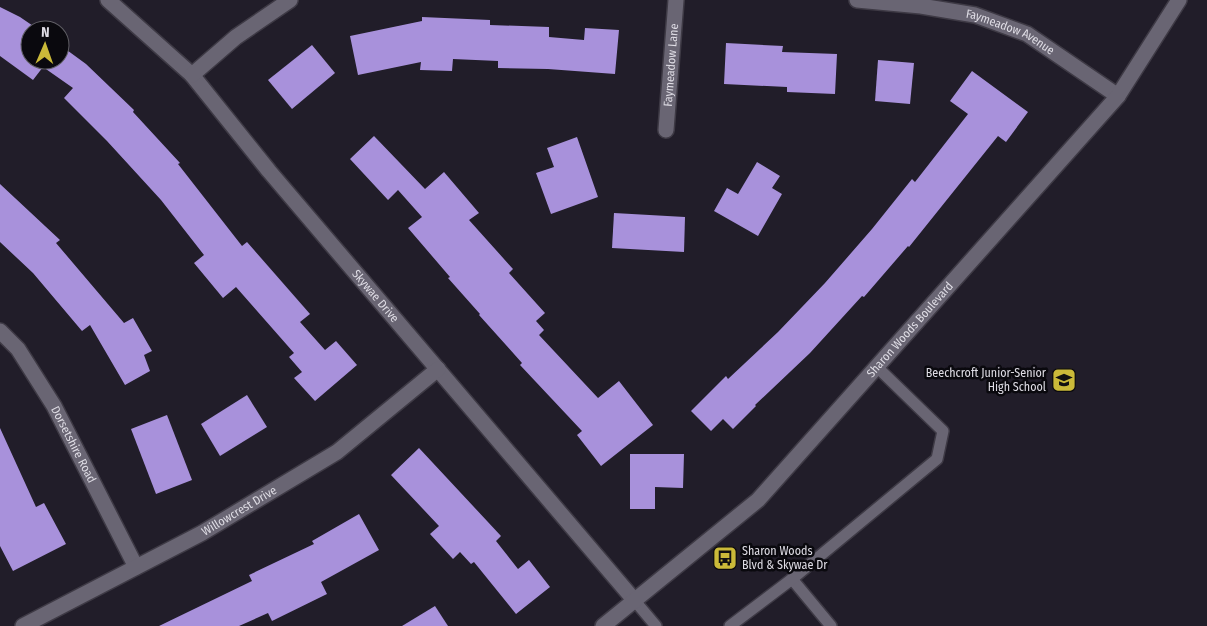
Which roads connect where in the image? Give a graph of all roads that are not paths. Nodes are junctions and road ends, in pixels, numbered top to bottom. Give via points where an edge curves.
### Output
1 (108, 0) edge
2 (290, 0) edge
3 (676, 0) edge
4 (857, 0) edge
5 (1178, 0) edge
6 (192, 75) junction
7 (1118, 96) junction
8 (666, 130) dead end
9 (0, 331) edge
10 (876, 367) junction
11 (438, 369) junction
12 (136, 567) junction
13 (792, 579) junction
14 (635, 601) junction
15 (24, 626) edge
16 (603, 626) edge
17 (656, 626) edge
18 (730, 626) edge
19 (831, 626) edge

1 - 6 street, Skywae Drive
2 - 6 street via 236,37
3 - 8 street, Faymeadow Lane
4 - 7 street, Faymeadow Avenue via 975,15 1027,34
5 - 7 street, Sharon Woods Boulevard
6 - 11 street, Skywae Drive via 269,171
7 - 10 street, Sharon Woods Boulevard
9 - 12 street, Dorsetshire Road via 18,350 54,406
10 - 13 lane via 943,431 937,460
10 - 14 street, Sharon Woods Boulevard via 758,500
11 - 12 street, Willowcrest Drive via 337,452 202,533
11 - 14 street, Skywae Drive
12 - 15 street, Willowcrest Drive
13 - 18 lane
13 - 19 lane
14 - 16 street, Sharon Woods Boulevard
14 - 17 lane

